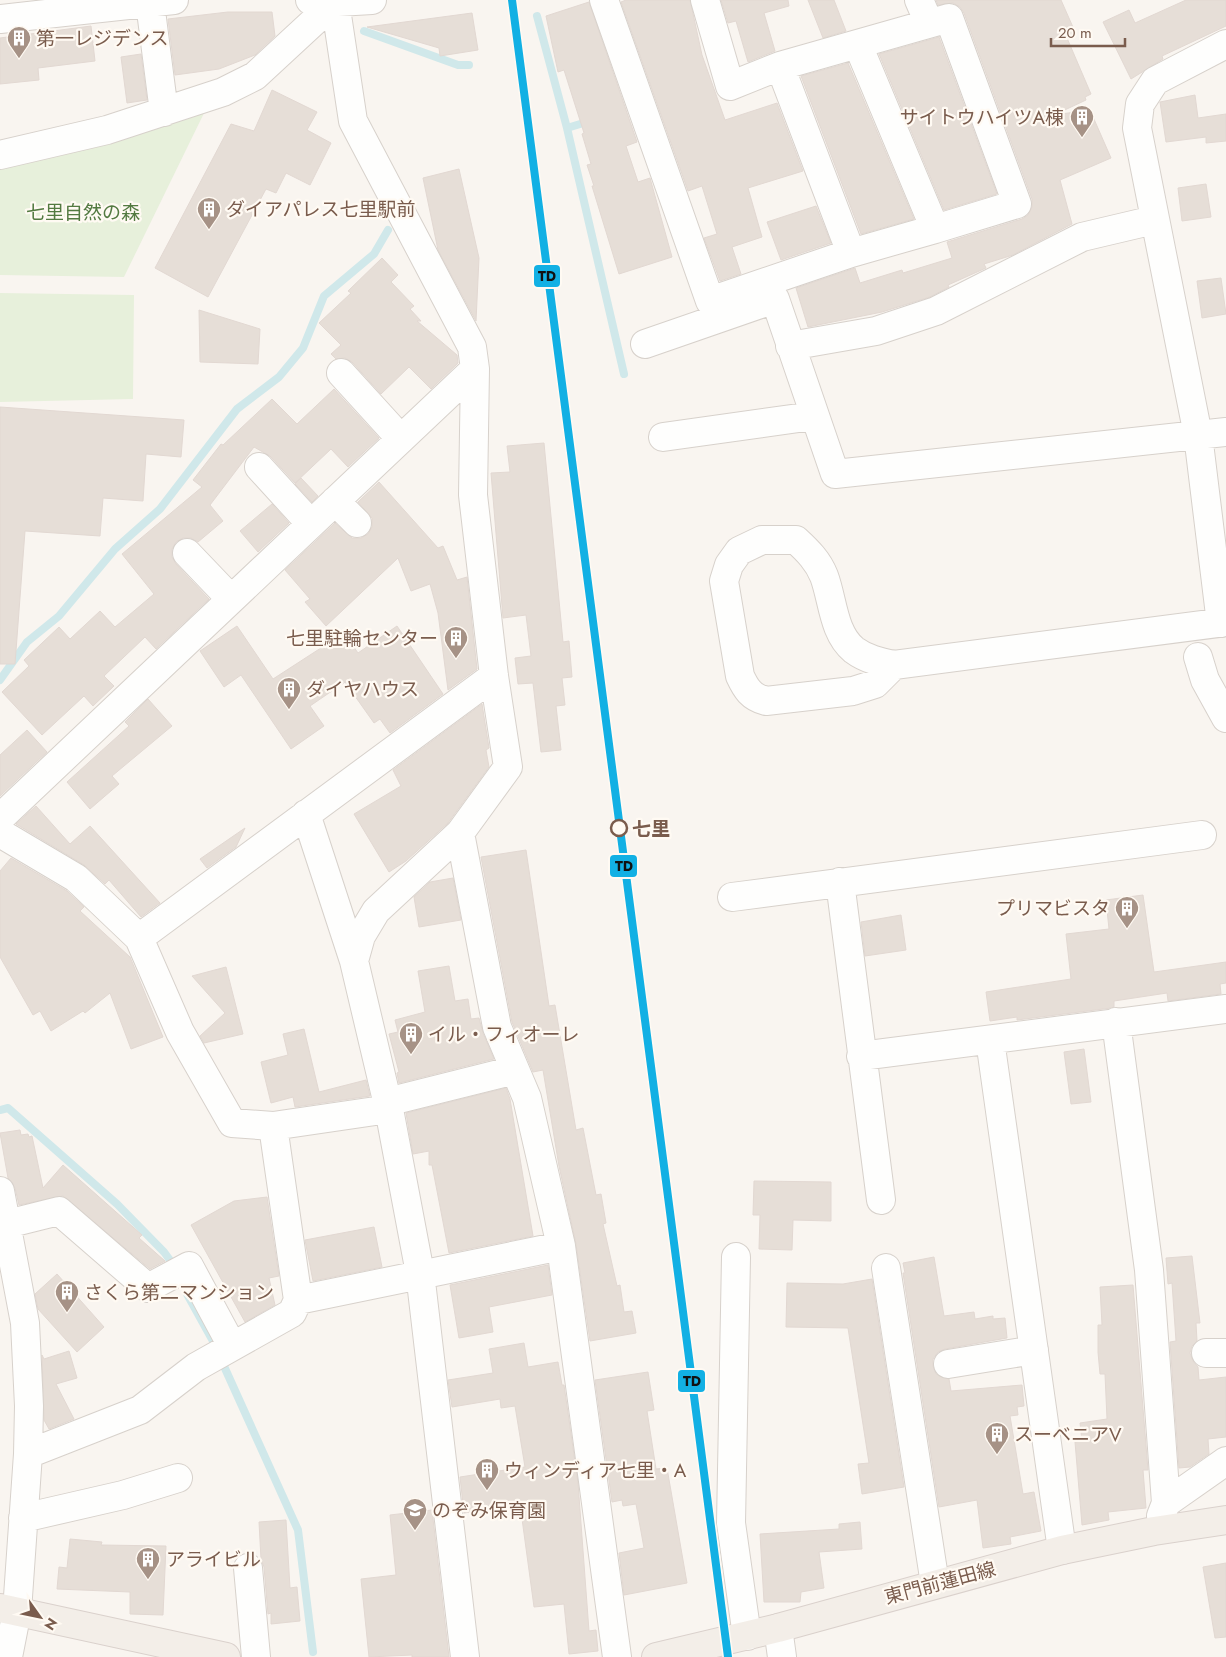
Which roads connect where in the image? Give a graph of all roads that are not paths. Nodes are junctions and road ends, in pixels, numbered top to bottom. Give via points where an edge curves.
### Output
1 (372, 0) edge
2 (604, 0) edge
3 (705, 0) edge
4 (162, 1) edge
5 (322, 1) edge
6 (924, 12) edge
7 (0, 20) edge
8 (1226, 44) edge
9 (858, 45) junction
10 (780, 66) junction
11 (164, 112) junction
12 (0, 155) edge
13 (1154, 220) junction
14 (935, 229) junction
15 (851, 253) junction
16 (645, 344) dead end
17 (790, 346) junction
18 (475, 369) junction
19 (341, 372) dead end
20 (813, 416) junction
21 (1226, 432) edge
22 (1198, 435) junction
23 (663, 437) dead end
24 (401, 439) junction
25 (259, 467) dead end
26 (335, 501) junction
27 (357, 523) dead end
28 (310, 524) junction
29 (187, 553) dead end
30 (232, 599) junction
31 (1223, 622) edge
32 (1198, 657) dead end
33 (894, 665) junction
34 (494, 676) junction
35 (1226, 718) edge
36 (306, 814) junction
37 (0, 818) edge
38 (0, 834) edge
39 (460, 834) junction
40 (1202, 835) dead end
41 (840, 882) junction
42 (732, 897) dead end
43 (139, 938) junction
44 (354, 961) junction
45 (1226, 1009) edge
46 (1116, 1022) junction
47 (990, 1040) junction
48 (861, 1056) junction
49 (515, 1070) junction
50 (388, 1105) junction
51 (273, 1126) junction
52 (0, 1191) edge
53 (881, 1200) dead end
54 (7, 1224) junction
55 (560, 1246) junction
56 (736, 1257) dead end
57 (886, 1268) dead end
58 (420, 1274) junction
59 (8, 1275) edge
60 (298, 1300) junction
61 (232, 1346) junction
62 (1034, 1350) junction
63 (948, 1364) dead end
64 (28, 1454) junction
65 (1226, 1461) edge
66 (178, 1478) dead end
67 (1166, 1503) junction
68 (23, 1518) junction
69 (1226, 1520) edge
70 (1154, 1531) junction
71 (1062, 1550) junction
72 (248, 1568) dead end
73 (934, 1584) junction
74 (8, 1609) edge
75 (778, 1628) junction
76 (747, 1636) junction
77 (8, 1657) edge
78 (226, 1657) edge
79 (256, 1657) edge
80 (465, 1657) edge
81 (617, 1657) edge
82 (656, 1657) edge
83 (782, 1657) edge

1 - 5 street
2 - 15 street via 710,301
3 - 10 street via 730,86
4 - 7 street
4 - 11 street
5 - 11 street via 254,76 223,92
5 - 18 street via 353,122 472,347
6 - 9 street
6 - 14 street via 948,18 1017,204
8 - 13 street via 1155,81 1140,104 1137,128
9 - 10 street
9 - 14 street
10 - 15 street
11 - 12 street via 107,130
13 - 17 street via 1082,237 936,311 876,331
13 - 22 street
14 - 15 street
16 - 17 street via 775,299
17 - 20 street
18 - 24 street
18 - 34 street via 473,495
19 - 24 street
20 - 22 street via 835,474
20 - 23 street
21 - 22 street
22 - 31 street
24 - 26 street
25 - 28 street
26 - 27 street
26 - 28 street
28 - 30 street
29 - 30 street
30 - 37 street
31 - 33 street
32 - 35 street via 1205,680
33 - 33 street via 875,684 853,691 766,701 755,698 746,690 740,676 724,581 729,565 739,552 762,540 796,540 812,555 824,577 843,636 854,650 868,658
34 - 36 street
34 - 39 street via 508,767
36 - 43 street
36 - 44 street
38 - 43 street via 76,878
39 - 44 street via 376,911 361,936
39 - 49 street via 497,1027
40 - 41 street
41 - 42 street
41 - 48 street
43 - 51 street via 180,1032 232,1123
44 - 50 street
45 - 46 street
46 - 47 street
46 - 67 street via 1149,1270
47 - 48 street
47 - 62 street
48 - 53 street
49 - 50 street
49 - 55 street via 527,1098
50 - 51 street
50 - 58 street
51 - 60 street
52 - 54 street
54 - 59 street
54 - 61 street via 59,1211 148,1288 189,1266
55 - 58 street
55 - 81 street
56 - 76 street via 731,1523
57 - 73 street
58 - 60 street
58 - 80 street
59 - 64 street via 24,1323
60 - 61 street via 292,1312
61 - 64 street via 196,1367 140,1410
62 - 63 street
62 - 71 street
64 - 68 street
65 - 67 street
66 - 68 street via 123,1496
67 - 70 street
68 - 74 street
69 - 70 main road, 東門前蓮田線
70 - 71 main road, 東門前蓮田線
71 - 73 main road, 東門前蓮田線
72 - 79 street
73 - 75 main road, 東門前蓮田線
74 - 77 street
74 - 78 main road
75 - 76 main road, 東門前蓮田線
75 - 83 street
76 - 82 main road, 東門前蓮田線

